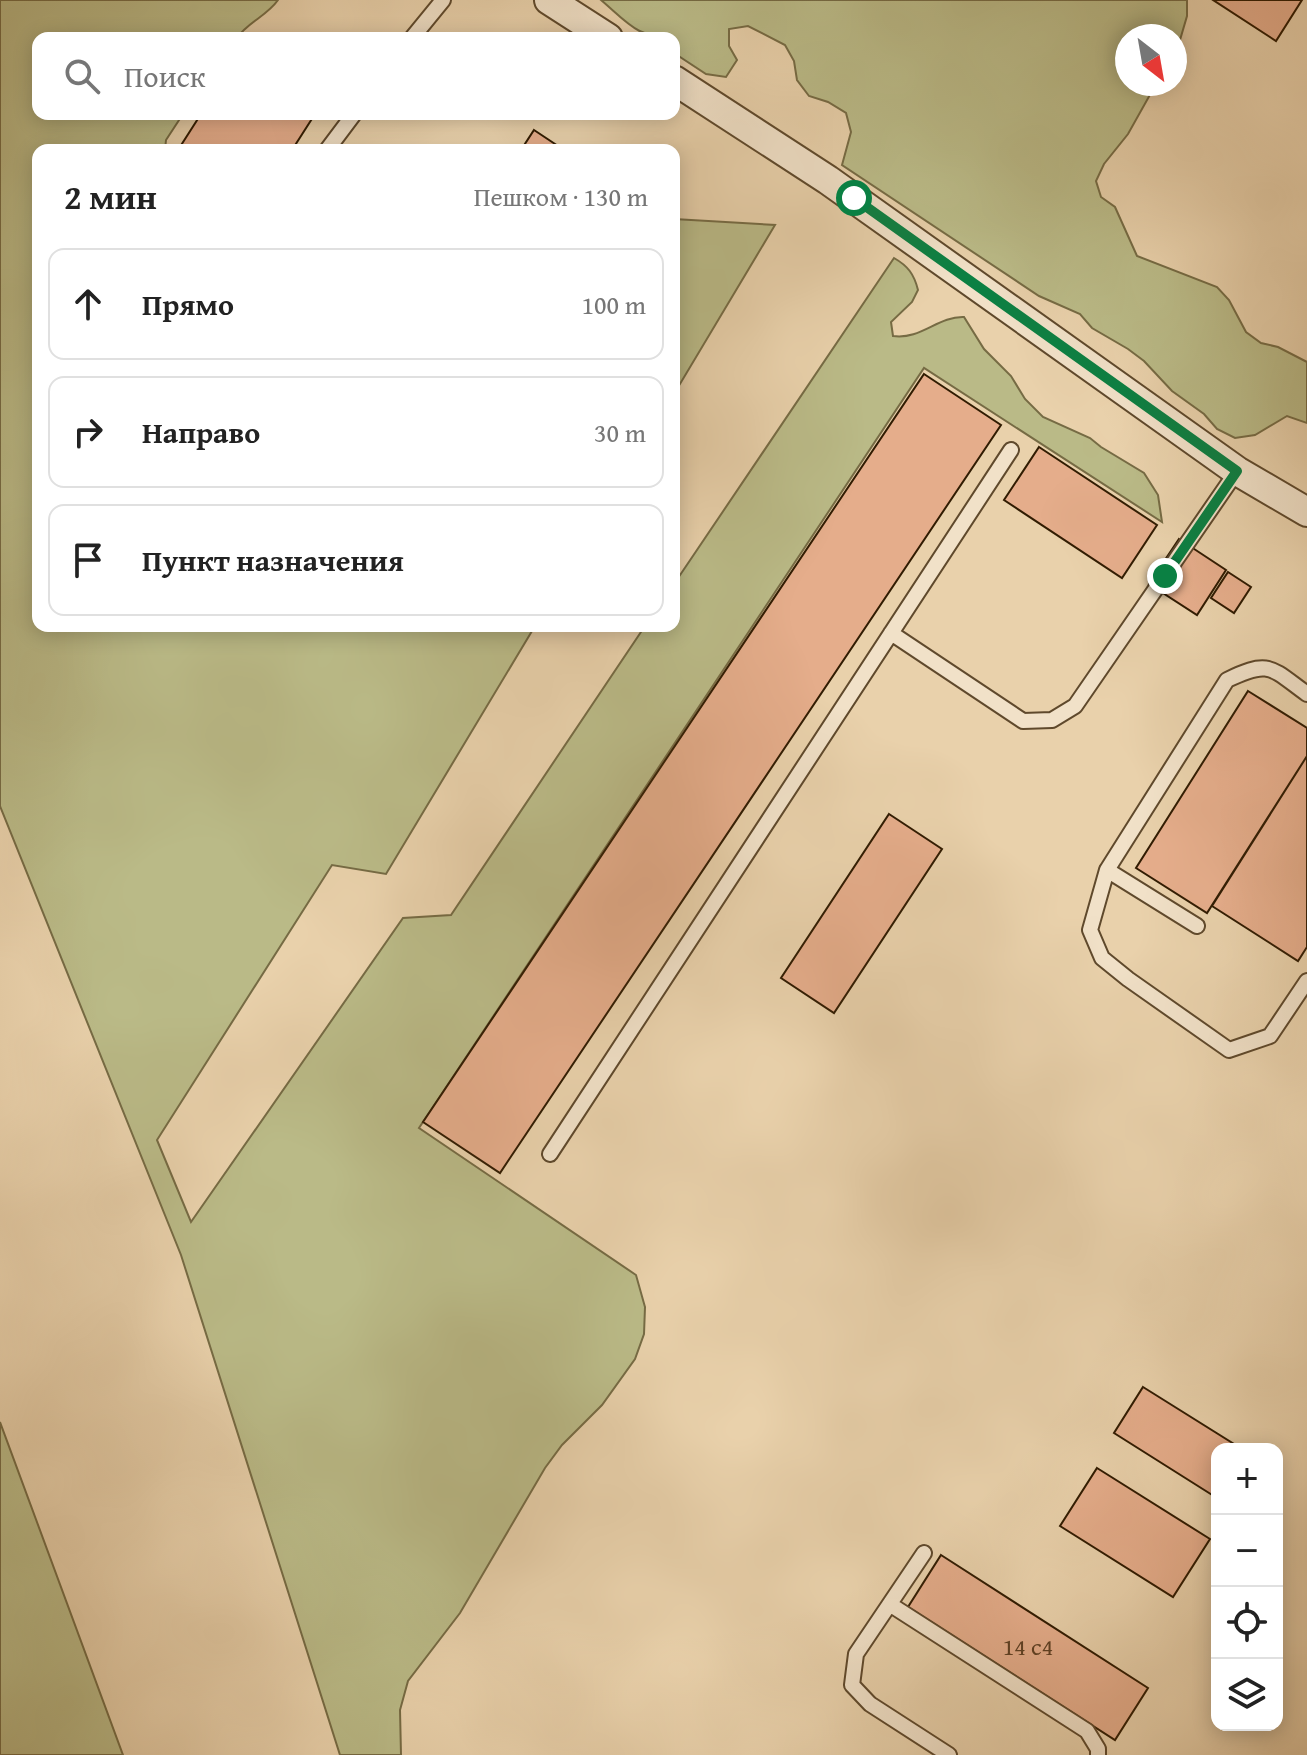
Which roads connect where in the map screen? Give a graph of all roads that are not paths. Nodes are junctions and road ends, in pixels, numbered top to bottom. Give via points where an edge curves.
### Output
1 (443, 0) edge
2 (549, 0) edge
3 (417, 32) edge
4 (599, 32) edge
5 (680, 84) edge
6 (350, 120) edge
7 (332, 144) edge
8 (1011, 450) dead end
9 (1237, 471) junction
10 (1307, 512) edge
11 (891, 633) junction
12 (1307, 694) edge
13 (1107, 870) junction
14 (1197, 926) dead end
15 (1307, 981) edge
16 (550, 1154) dead end
17 (924, 1553) dead end
18 (891, 1605) junction
19 (949, 1755) edge
20 (1098, 1755) edge

1 - 3 lane
2 - 4 street
5 - 9 street via 828,180
6 - 7 lane
8 - 11 lane
9 - 10 street
9 - 11 lane via 1075,706 1052,720 1023,721
11 - 16 lane
12 - 13 lane via 1271,668 1254,667 1227,680
13 - 14 lane
13 - 15 lane via 1090,930 1102,958 1229,1050 1270,1036
17 - 18 lane
18 - 19 lane via 856,1654 852,1685 870,1704
18 - 20 lane via 1087,1731

